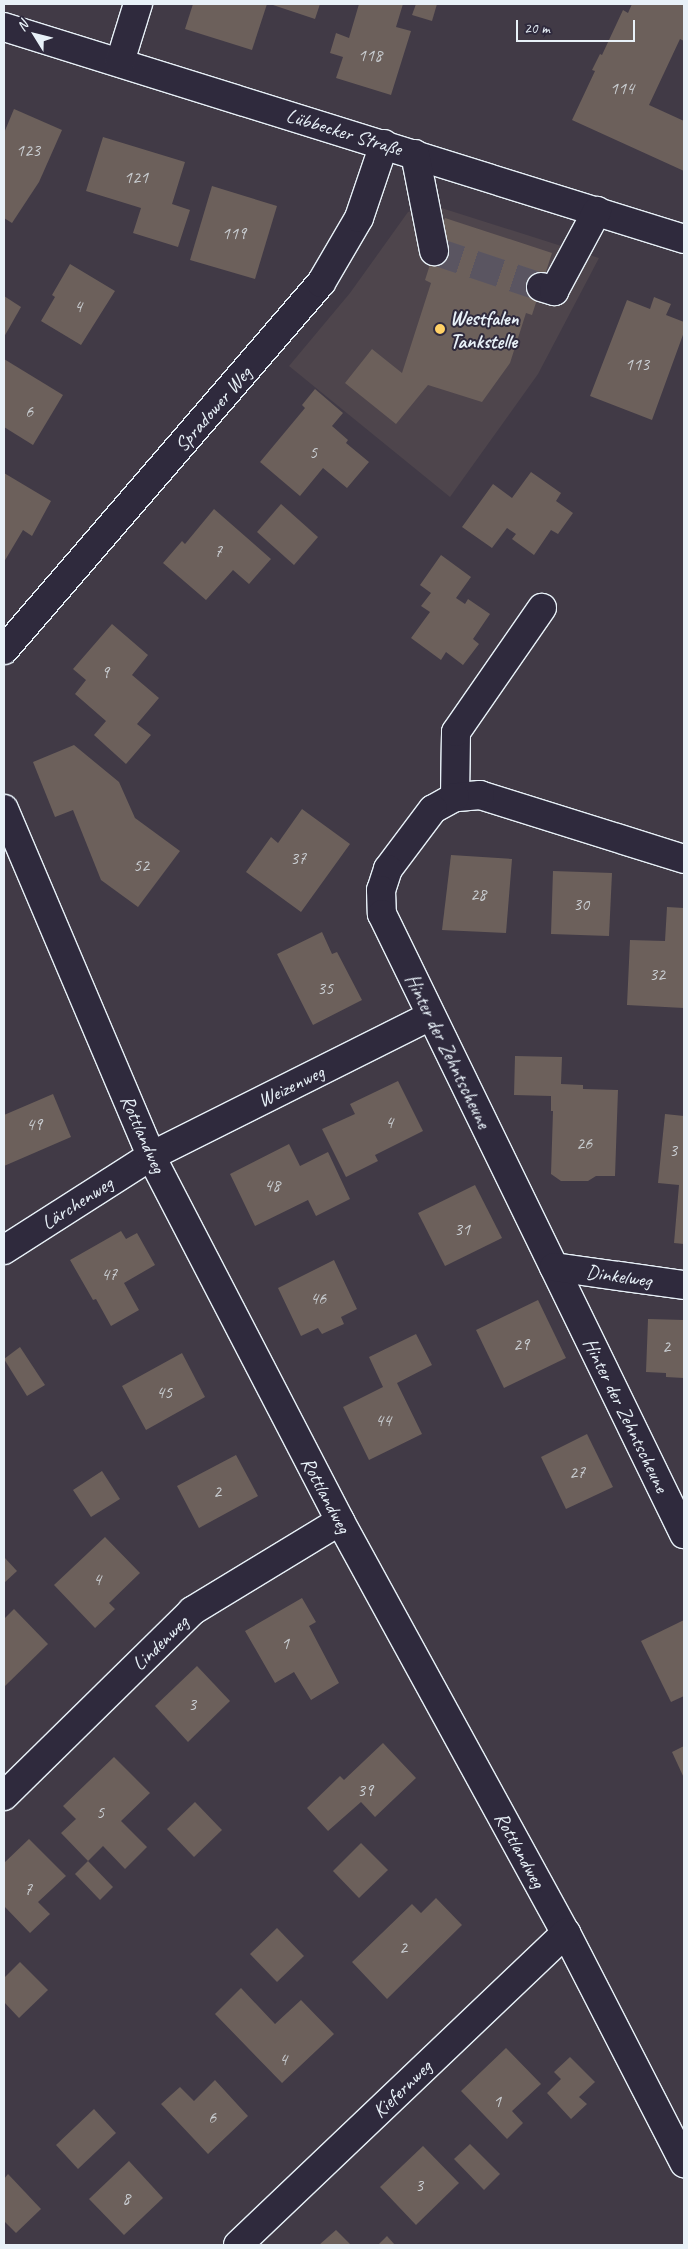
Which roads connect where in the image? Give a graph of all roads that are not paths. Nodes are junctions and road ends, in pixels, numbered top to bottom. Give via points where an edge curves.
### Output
1 (138, 4) edge
2 (4, 27) edge
3 (120, 62) junction
4 (384, 144) junction
5 (415, 154) junction
6 (597, 211) junction
7 (684, 239) edge
8 (434, 251) dead end
9 (541, 287) tunnel mouth
10 (542, 608) dead end
11 (4, 650) edge
12 (455, 797) junction
13 (4, 809) edge
14 (684, 859) edge
15 (431, 1016) junction
16 (151, 1156) junction
17 (4, 1250) edge
18 (554, 1267) junction
19 (684, 1285) edge
20 (340, 1521) junction
21 (684, 1534) edge
22 (4, 1796) edge
23 (566, 1933) junction
24 (684, 2163) edge
25 (238, 2245) edge

1 - 3 street
2 - 3 street, Lübbecker Straße
3 - 4 street, Lübbecker Straße
4 - 5 street, Lübbecker Straße
4 - 11 street, Spradower Weg via 358,218 322,283
5 - 6 street, Lübbecker Straße
5 - 8 street
6 - 7 street, Lübbecker Straße
6 - 9 street via 554,291
10 - 12 street via 456,732
12 - 14 street, Hinter der Zehntscheune via 480,795
12 - 15 street, Hinter der Zehntscheune via 433,809 388,868 381,890 382,914
13 - 16 street, Rottlandweg
15 - 16 street, Weizenweg
15 - 18 street, Hinter der Zehntscheune
16 - 17 street, Lärchenweg
16 - 20 street, Rottlandweg
18 - 19 street, Dinkelweg
18 - 21 street, Hinter der Zehntscheune
20 - 22 street, Lindenweg via 192,1612
20 - 23 street, Rottlandweg
23 - 24 street, Rottlandweg
23 - 25 street, Kiefernweg

